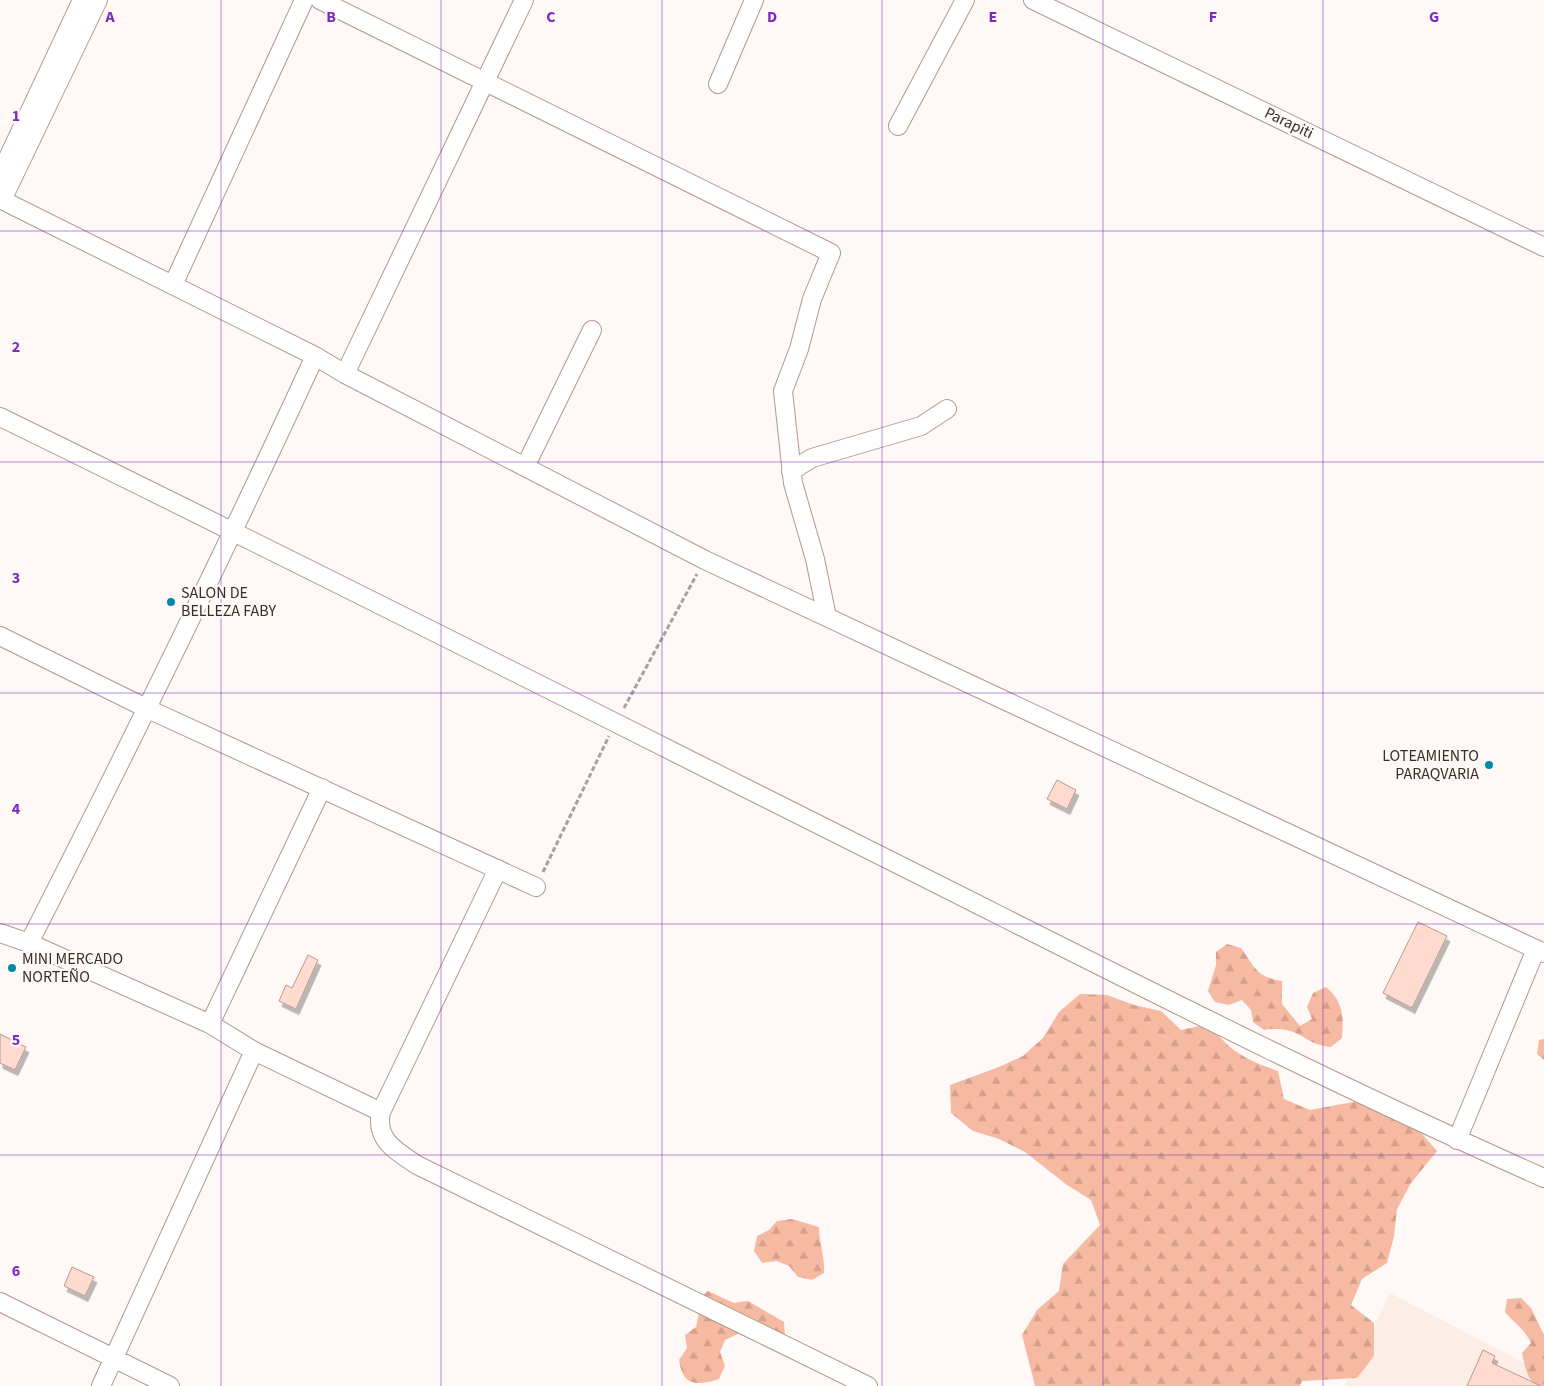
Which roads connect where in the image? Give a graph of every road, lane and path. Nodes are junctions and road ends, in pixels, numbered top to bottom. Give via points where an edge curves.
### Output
1 (82, 0) edge
2 (98, 0) edge
3 (304, 0) edge
4 (320, 0) edge
5 (524, 0) edge
6 (754, 0) edge
7 (965, 0) edge
8 (1033, 0) edge
9 (485, 80) junction
10 (718, 84) dead end
11 (898, 126) dead end
12 (0, 176) edge
13 (1, 199) edge
14 (1544, 247) edge
15 (173, 285) junction
16 (592, 330) dead end
17 (315, 356) junction
18 (345, 374) junction
19 (947, 409) dead end
20 (0, 417) edge
21 (525, 467) junction
22 (792, 471) junction
23 (234, 531) junction
24 (826, 617) junction
25 (0, 636) edge
26 (148, 708) junction
27 (322, 788) junction
28 (498, 869) junction
29 (536, 887) dead end
30 (0, 933) edge
31 (29, 943) junction
32 (1540, 951) edge
33 (210, 1024) junction
34 (254, 1051) junction
35 (381, 1112) junction
36 (1457, 1140) junction
37 (1544, 1178) edge
38 (0, 1302) edge
39 (115, 1358) junction
40 (101, 1386) edge
41 (170, 1386) edge
42 (868, 1386) edge

1 - 12 street
2 - 13 street
3 - 15 street
4 - 9 street
5 - 9 street
6 - 10 street
7 - 11 street
8 - 14 street, Parapiti
9 - 18 street
9 - 22 street via 831,253 812,299 783,392
13 - 15 street
15 - 17 street
16 - 21 street
17 - 18 street
17 - 23 street
18 - 21 street
19 - 22 street via 921,426 812,458
20 - 23 street
21 - 24 street via 705,560
22 - 24 street
23 - 26 street
23 - 36 street via 1162,997
24 - 32 street
25 - 26 street
26 - 27 street
26 - 31 street
27 - 28 street
27 - 33 street
28 - 29 street
28 - 35 street
30 - 31 street
31 - 33 street
32 - 36 street
33 - 34 street
34 - 35 street
34 - 39 street
35 - 42 street via 378,1125 382,1138 416,1165
36 - 37 street
38 - 39 street
39 - 40 street
39 - 41 street

